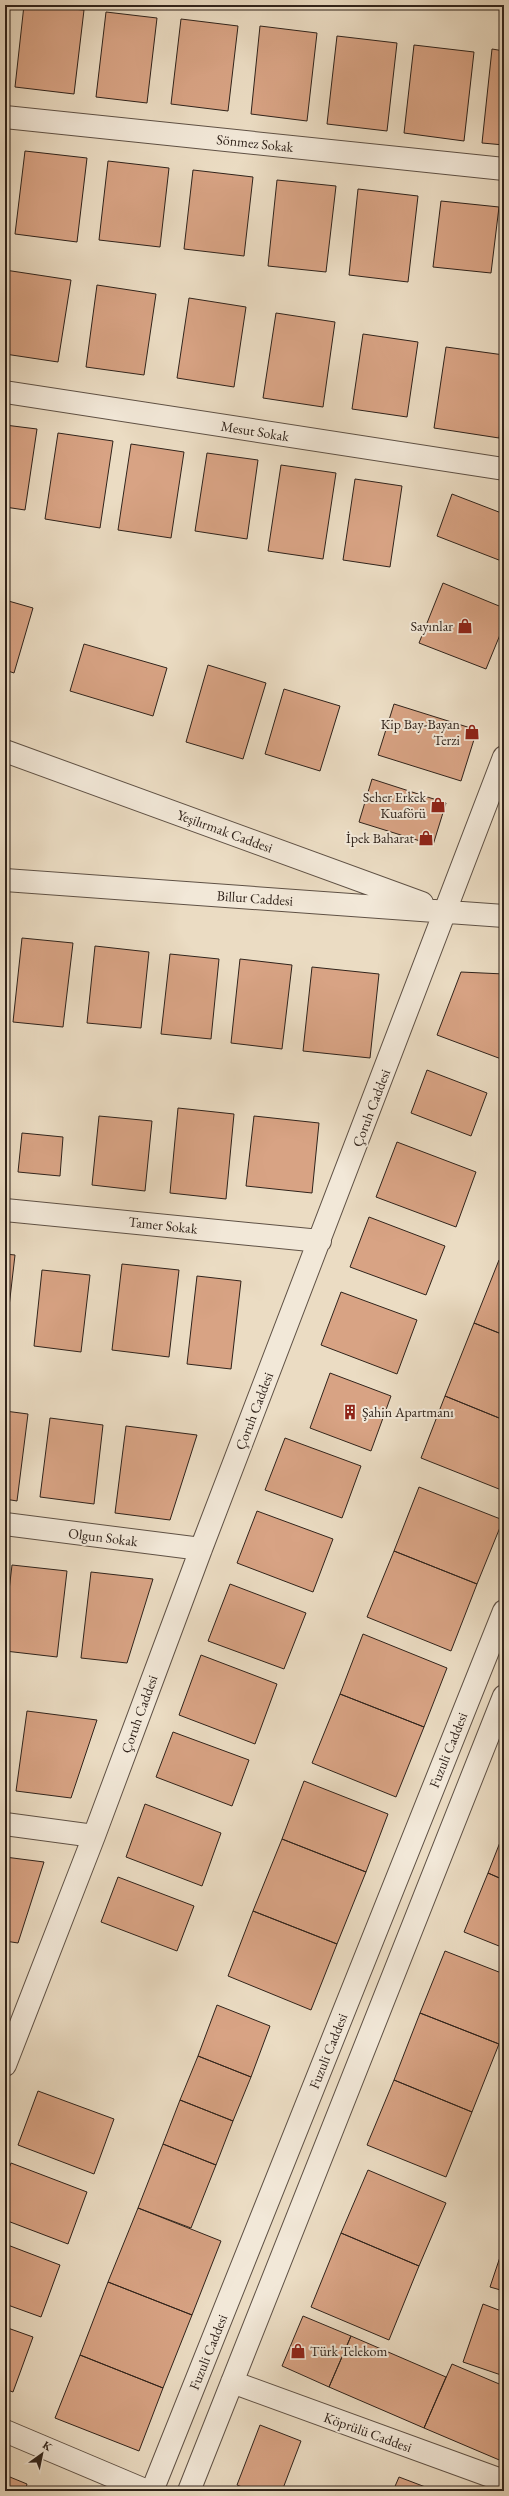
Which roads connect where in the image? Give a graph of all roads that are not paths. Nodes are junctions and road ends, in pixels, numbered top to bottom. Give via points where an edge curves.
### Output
1 (5, 117) edge
2 (504, 169) edge
3 (5, 392) edge
4 (504, 469) edge
5 (5, 751) edge
6 (504, 757) edge
7 (5, 880) edge
8 (446, 912) junction
9 (504, 916) edge
10 (5, 1210) edge
11 (320, 1241) junction
12 (5, 1524) edge
13 (200, 1549) junction
14 (504, 1611) edge
15 (504, 1696) edge
16 (5, 1824) edge
17 (94, 1836) junction
18 (5, 2065) edge
19 (232, 2382) junction
20 (5, 2431) edge
21 (504, 2481) edge
22 (147, 2491) edge
23 (152, 2491) edge
24 (189, 2491) edge

1 - 2 street, Sönmez Sokak
3 - 4 street, Mesut Sokak
5 - 8 street, Yeşilırmak Caddesi
6 - 8 street, Çoruh Caddesi
7 - 8 street, Billur Caddesi
8 - 9 street, Billur Caddesi
8 - 11 street, Çoruh Caddesi
10 - 11 street, Tamer Sokak
11 - 13 street, Çoruh Caddesi
12 - 13 street, Olgun Sokak
13 - 17 street, Çoruh Caddesi
14 - 23 street, Fuzuli Caddesi
15 - 19 street
16 - 17 street
17 - 18 street, Çoruh Caddesi
19 - 21 street, Köprülü Caddesi
19 - 24 street
20 - 22 street

